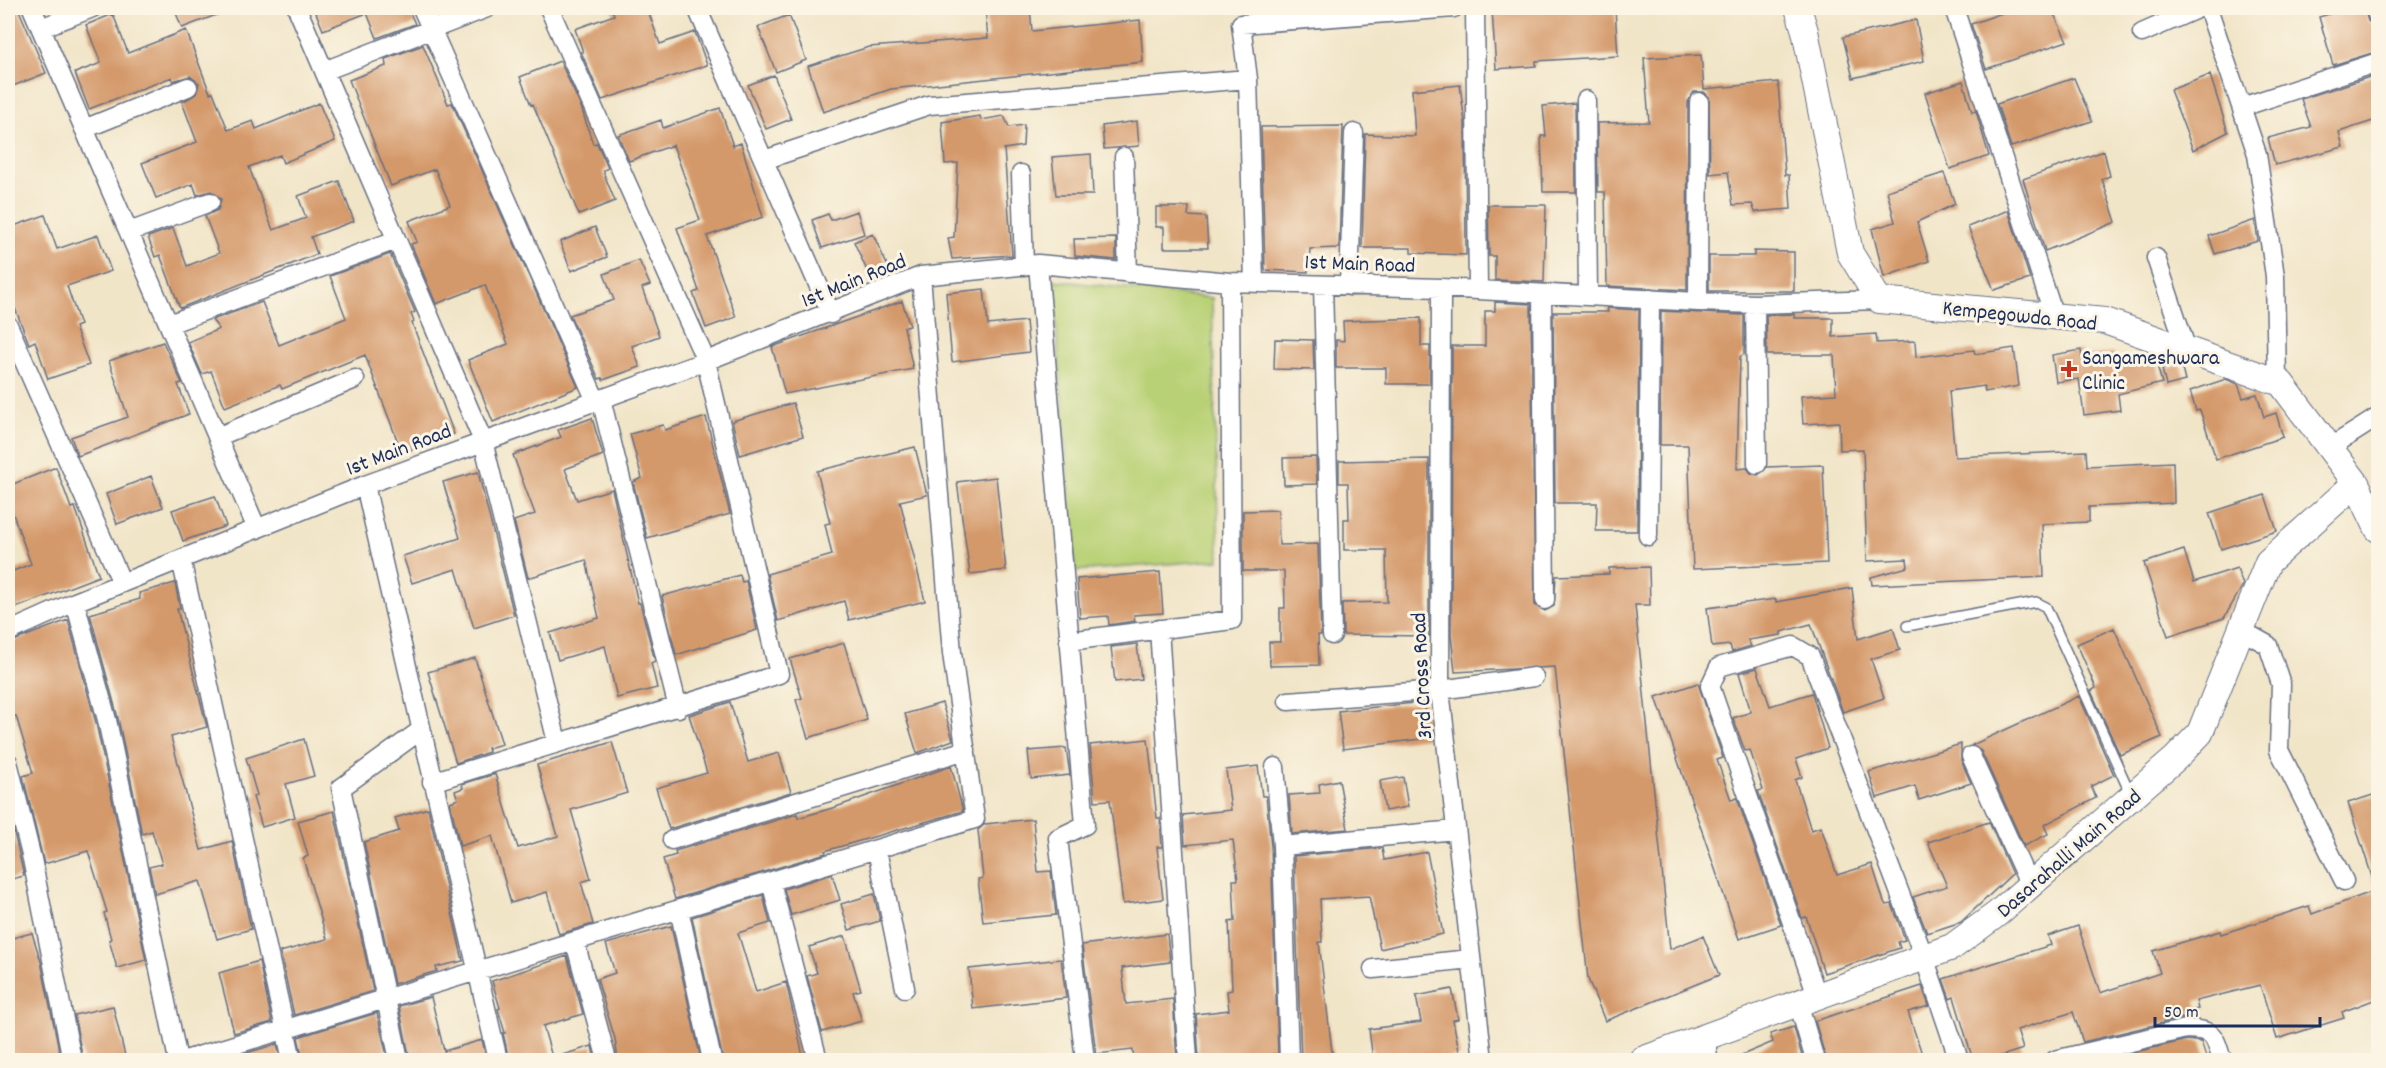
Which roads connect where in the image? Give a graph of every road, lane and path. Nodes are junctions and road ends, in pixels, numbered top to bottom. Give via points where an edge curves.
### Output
1 (32, 8) edge
2 (92, 8) edge
3 (297, 8) edge
4 (422, 8) edge
5 (487, 8) edge
6 (549, 8) edge
7 (698, 8) edge
8 (1454, 8) edge
9 (1475, 8) edge
10 (1798, 8) edge
11 (1954, 8) edge
12 (2199, 8) edge
13 (2208, 8) edge
14 (2375, 8) edge
15 (1240, 16) edge
16 (2379, 17) edge
17 (41, 28) junction
18 (431, 29) junction
19 (2142, 33) dead end
20 (2379, 62) edge
21 (324, 70) junction
22 (1248, 79) junction
23 (188, 87) dead end
24 (1586, 100) dead end
25 (1699, 102) dead end
26 (2242, 107) junction
27 (84, 129) junction
28 (1354, 134) dead end
29 (1124, 157) dead end
30 (764, 160) junction
31 (1021, 174) dead end
32 (210, 202) dead end
33 (129, 232) junction
34 (396, 240) junction
35 (2156, 258) dead end
36 (1031, 265) junction
37 (1128, 273) junction
38 (921, 276) junction
39 (1230, 282) junction
40 (1254, 282) junction
41 (1323, 285) junction
42 (1349, 286) junction
43 (1441, 288) junction
44 (1478, 290) junction
45 (1542, 294) junction
46 (1588, 296) junction
47 (1650, 300) junction
48 (1879, 300) junction
49 (1698, 302) junction
50 (1755, 304) junction
51 (831, 314) junction
52 (2054, 316) junction
53 (169, 324) junction
54 (8, 325) edge
55 (2187, 350) junction
56 (706, 361) junction
57 (355, 379) dead end
58 (2277, 382) junction
59 (599, 400) junction
60 (2379, 417) edge
61 (217, 437) junction
62 (483, 441) junction
63 (2329, 448) junction
64 (1757, 464) dead end
65 (2356, 483) junction
66 (365, 485) junction
67 (2378, 526) edge
68 (257, 529) junction
69 (1648, 536) dead end
70 (181, 559) junction
71 (122, 583) junction
72 (1545, 600) dead end
73 (75, 602) junction
74 (1907, 626) dead end
75 (1159, 629) junction
76 (2241, 630) junction
77 (8, 632) edge
78 (1332, 635) dead end
79 (1069, 641) junction
80 (1534, 677) dead end
81 (1440, 690) junction
82 (1288, 701) dead end
83 (678, 708) junction
84 (421, 730) junction
85 (557, 742) junction
86 (966, 750) junction
87 (1971, 756) dead end
88 (8, 762) edge
89 (1275, 767) dead end
90 (432, 782) junction
91 (2132, 797) junction
92 (1456, 830) junction
93 (672, 840) dead end
94 (1282, 846) junction
95 (877, 850) junction
96 (2344, 881) dead end
97 (771, 882) junction
98 (2030, 886) junction
99 (679, 909) junction
100 (575, 942) junction
101 (1924, 957) junction
102 (1471, 959) junction
103 (1373, 969) dead end
104 (476, 973) junction
105 (904, 988) dead end
106 (1808, 998) junction
107 (388, 999) junction
108 (285, 1029) junction
109 (1707, 1048) edge
110 (72, 1060) edge
111 (178, 1060) edge
112 (185, 1060) edge
113 (292, 1060) edge
114 (399, 1060) edge
115 (498, 1060) edge
116 (607, 1060) edge
117 (712, 1060) edge
118 (818, 1060) edge
119 (1085, 1060) edge
120 (1188, 1060) edge
121 (1289, 1060) edge
122 (1483, 1060) edge
123 (1642, 1060) edge
124 (1815, 1060) edge
125 (1959, 1060) edge
126 (2055, 1060) edge
127 (2222, 1060) edge

1 - 17 street
2 - 17 street
3 - 21 street
4 - 18 street
5 - 18 street
6 - 56 street
7 - 30 street
8 - 15 street
9 - 44 street
10 - 48 street via 1850,253
11 - 52 street
12 - 19 street
13 - 26 street
14 - 16 street
15 - 22 street
17 - 27 street
18 - 21 street
18 - 59 street
20 - 26 street
21 - 34 street
22 - 30 street via 929,105
22 - 40 street
23 - 27 street
24 - 46 street
25 - 49 street
26 - 58 street via 2256,154 2274,276
27 - 33 street
28 - 42 street
29 - 37 street
30 - 51 street
31 - 36 street
32 - 33 street
33 - 53 street
34 - 53 street
34 - 62 street
35 - 55 street
36 - 37 street, 1st Main Road
36 - 38 street, 1st Main Road
36 - 79 street
37 - 39 street, 1st Main Road
38 - 51 street, 1st Main Road
38 - 86 street via 952,654
39 - 40 street, 1st Main Road
39 - 75 street via 1232,620
40 - 41 street, 1st Main Road
41 - 42 street, 1st Main Road
41 - 78 street
42 - 43 street, 1st Main Road
43 - 44 street, 1st Main Road
43 - 81 street, 3rd Cross Road
44 - 45 street, 1st Main Road
45 - 46 street, 1st Main Road
45 - 72 street
46 - 47 street, 1st Main Road
47 - 49 street, 1st Main Road
47 - 69 street
48 - 50 street, 1st Main Road
48 - 52 street, Kempegowda Road
49 - 50 street, 1st Main Road
50 - 64 street
51 - 56 street, 1st Main Road
52 - 55 street, Kempegowda Road via 2105,321
53 - 61 street
54 - 71 street
55 - 58 street, Kempegowda Road
56 - 59 street, 1st Main Road
56 - 83 street via 779,674
57 - 61 street
58 - 63 street, Kempegowda Road
59 - 62 street, 1st Main Road
59 - 83 street
60 - 63 street
61 - 68 street
62 - 66 street, 1st Main Road
62 - 85 street
63 - 65 street, Kempegowda Road
65 - 67 street, Kempegowda Road
65 - 76 street, Dasarahalli Main Road via 2268,562
66 - 68 street, 1st Main Road
66 - 84 street
68 - 70 street, 1st Main Road
70 - 71 street, 1st Main Road
70 - 108 street
71 - 73 street, 1st Main Road
73 - 77 street, 1st Main Road
73 - 111 street via 107,720
74 - 91 lane via 2036,602 2046,607
75 - 79 street
75 - 120 street
76 - 91 street, Dasarahalli Main Road via 2200,733
76 - 96 street via 2268,645 2281,684 2279,750
79 - 119 street via 1085,825 1058,838
80 - 81 street
81 - 82 street
81 - 92 street, 3rd Cross Road
83 - 85 street
84 - 90 street
84 - 107 street via 341,788
85 - 90 street
86 - 93 street
86 - 95 street via 975,819
87 - 98 street
88 - 110 street via 32,859
89 - 94 street
90 - 104 street
91 - 98 street, Dasarahalli Main Road
92 - 94 street
92 - 102 street, 3rd Cross Road
94 - 121 street
95 - 97 street
95 - 105 street
97 - 99 street
97 - 118 street
98 - 101 street, Dasarahalli Main Road via 1952,947
99 - 100 street
99 - 117 street
100 - 104 street
100 - 116 street
101 - 106 street, Dasarahalli Main Road
101 - 106 street via 1810,656 1793,646 1719,668 1710,686
101 - 125 street
102 - 103 street
102 - 122 street, 3rd Cross Road
104 - 107 street
104 - 115 street
106 - 109 street, Dasarahalli Main Road
106 - 124 street
107 - 108 street
107 - 114 street
108 - 112 street
108 - 113 street
109 - 123 street, Dasarahalli Main Road
126 - 127 street via 2186,1029 2205,1030 2214,1036

